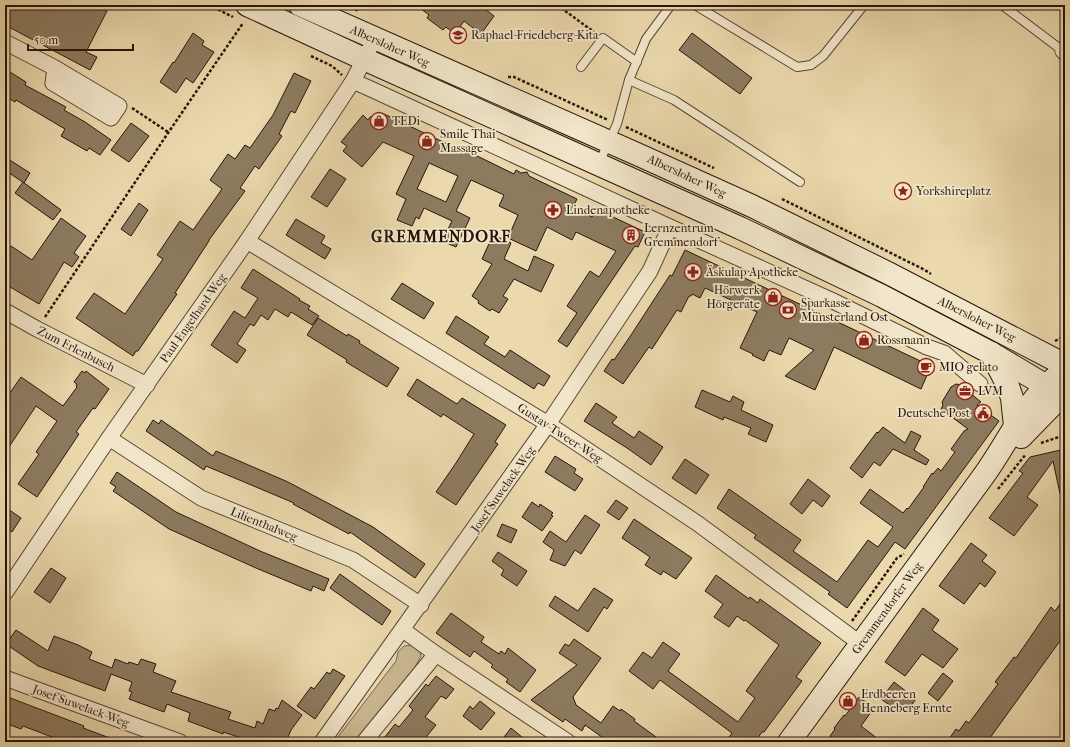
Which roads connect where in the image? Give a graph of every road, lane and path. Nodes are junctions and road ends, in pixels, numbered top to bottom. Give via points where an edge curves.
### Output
1 (300, 5) edge
2 (557, 5) edge
3 (671, 5) edge
4 (696, 5) edge
5 (864, 5) edge
6 (1002, 5) edge
7 (245, 14) edge
8 (602, 38) junction
9 (375, 39) junction
10 (5, 42) edge
11 (1064, 51) edge
12 (364, 60) junction
13 (636, 62) junction
14 (581, 67) dead end
15 (629, 80) junction
16 (353, 81) junction
17 (119, 106) joint
18 (168, 132) junction
19 (609, 142) junction
20 (598, 164) junction
21 (800, 182) dead end
22 (670, 227) junction
23 (247, 241) junction
24 (5, 310) edge
25 (37, 329) junction
26 (965, 339) junction
27 (944, 353) junction
28 (991, 353) junction
29 (1065, 366) edge
30 (1065, 371) edge
31 (980, 384) dead end
32 (147, 385) junction
33 (1060, 391) edge
34 (548, 424) junction
35 (1016, 426) junction
36 (1065, 435) edge
37 (109, 438) junction
38 (1039, 443) dead end
39 (985, 474) junction
40 (5, 593) edge
41 (421, 605) junction
42 (403, 630) junction
43 (861, 644) junction
44 (436, 654) junction
45 (5, 678) edge
46 (180, 742) edge
47 (322, 742) edge
48 (364, 742) edge
49 (568, 742) edge
50 (789, 742) edge

1 - 9 main road, Albersloher Weg
2 - 8 path
3 - 13 lane via 646,39
4 - 5 lane via 797,66 811,65 823,56
6 - 11 lane
7 - 12 main road, Albersloher Weg
7 - 18 path
8 - 13 lane
8 - 14 lane
9 - 12 street, Paul-Engelhard-Weg
9 - 19 main road, Albersloher Weg
10 - 17 street via 55,68 53,83 111,118
12 - 16 street, Paul-Engelhard-Weg
12 - 20 main road, Albersloher Weg
13 - 15 lane
15 - 19 lane via 617,124
15 - 21 lane via 674,100
16 - 22 street
16 - 23 street, Paul-Engelhard-Weg
17 - 18 path via 128,106
18 - 25 path
19 - 20 lane
19 - 29 main road, Albersloher Weg via 752,206
20 - 26 main road, Albersloher Weg via 740,228
22 - 27 street via 830,300 927,348
22 - 34 street, Josef-Suwelack-Weg via 650,271
23 - 32 street, Paul-Engelhard-Weg
23 - 34 street, Gustav-Tweer-Weg
24 - 25 street, Zum Erlenbusch
25 - 32 street, Zum Erlenbusch
26 - 27 street, Albersloher Weg
26 - 28 main road, Albersloher Weg
27 - 31 street
28 - 33 main road, Albersloher Weg
28 - 35 main road via 1008,386
30 - 33 main road, Gremmendorfer Weg
32 - 37 street, Paul-Engelhard-Weg
33 - 35 main road, Gremmendorfer Weg via 1036,397
33 - 39 main road, Gremmendorfer Weg
34 - 41 street, Josef-Suwelack-Weg
34 - 43 street, Gustav-Tweer-Weg via 697,523
35 - 39 main road, Gremmendorfer Weg
36 - 38 path
37 - 40 street, Paul-Engelhard-Weg
37 - 41 street, Lilienthalweg via 201,498 353,560
39 - 43 main road, Gremmendorfer Weg
41 - 42 street, Josef-Suwelack-Weg
42 - 44 street
42 - 47 street, Josef-Suwelack-Weg
43 - 50 main road, Gremmendorfer Weg
44 - 48 street
44 - 49 street
45 - 46 street, Josef-Suwelack-Weg

